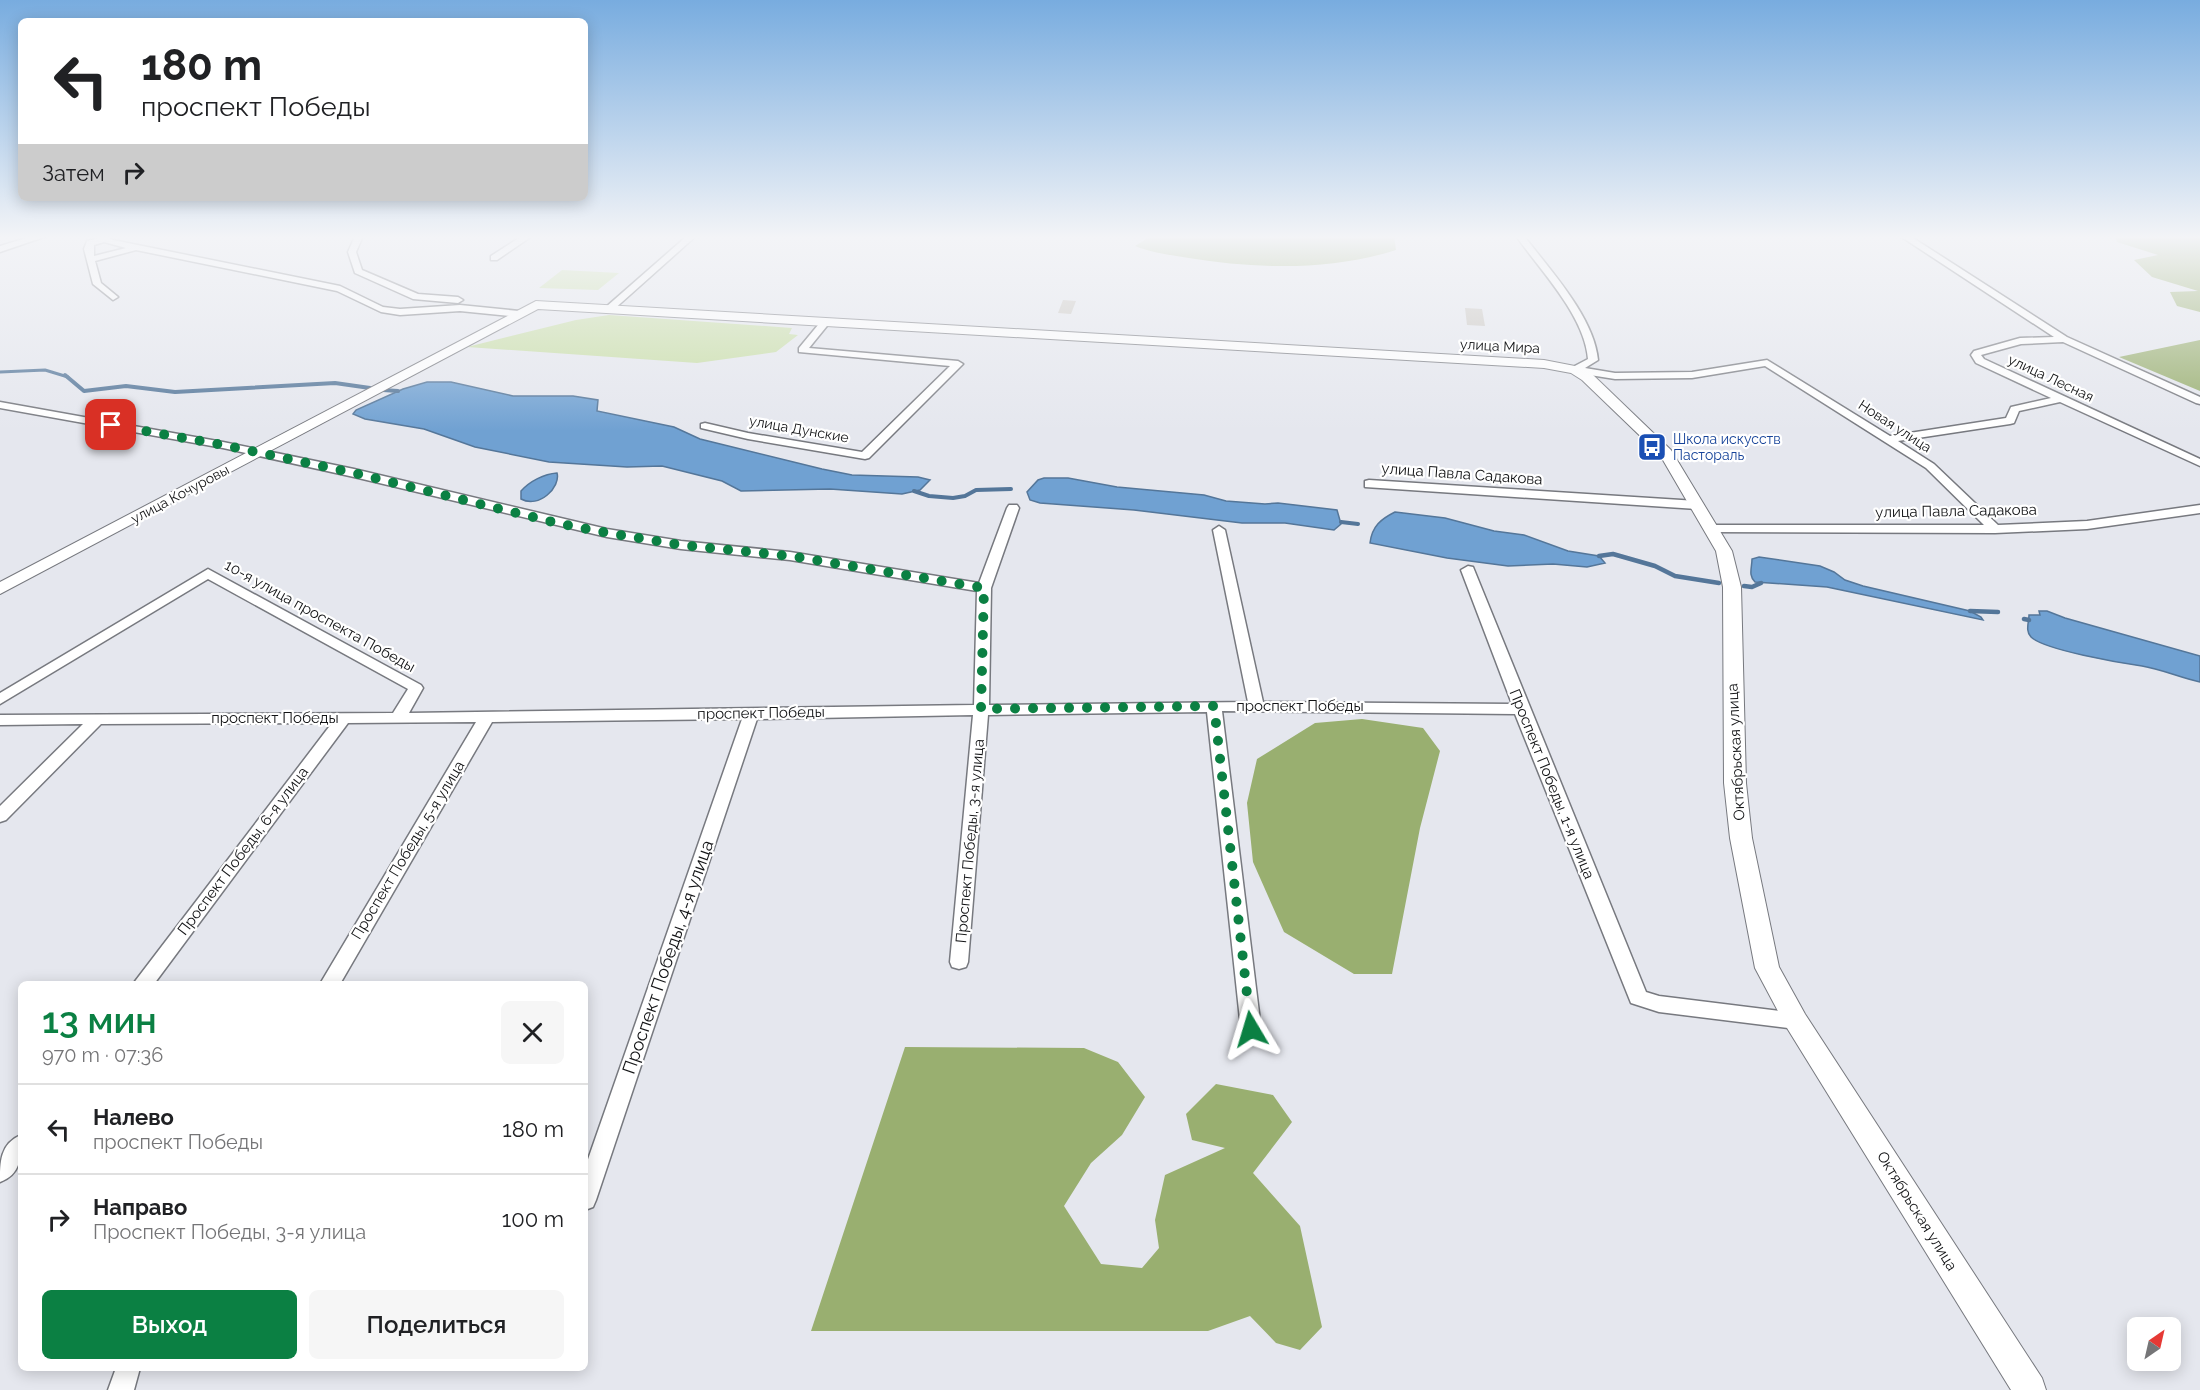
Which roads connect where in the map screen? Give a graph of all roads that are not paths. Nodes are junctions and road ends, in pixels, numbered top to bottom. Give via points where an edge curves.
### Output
1 (364, 301) edge
2 (474, 301) edge
3 (618, 301) edge
4 (1567, 301) edge
5 (2005, 301) edge
6 (536, 305) junction
7 (609, 309) junction
8 (519, 314) junction
9 (826, 321) junction
10 (2064, 339) junction
11 (1575, 370) junction
12 (2060, 399) junction
13 (2200, 401) edge
14 (0, 405) edge
15 (705, 426) dead end
16 (1889, 439) junction
17 (257, 453) junction
18 (2200, 463) edge
19 (1369, 484) dead end
20 (1697, 505) junction
21 (1013, 508) dead end
22 (2200, 509) edge
23 (1712, 529) junction
24 (1995, 529) junction
25 (1219, 530) dead end
26 (1468, 570) dead end
27 (984, 588) junction
28 (0, 589) edge
29 (0, 699) edge
30 (1214, 706) junction
31 (1256, 706) junction
32 (981, 709) junction
33 (1521, 710) junction
34 (751, 714) junction
35 (487, 717) junction
36 (344, 718) junction
37 (398, 718) junction
38 (97, 719) junction
39 (0, 720) edge
40 (0, 816) edge
41 (960, 962) dead end
42 (145, 981) edge
43 (332, 981) edge
44 (1796, 1021) junction
45 (1251, 1029) dead end
46 (18, 1149) edge
47 (0, 1172) edge
48 (588, 1191) edge
49 (127, 1371) edge
50 (121, 1390) edge
51 (2030, 1390) edge

1 - 8 street via 400,312 460,308
2 - 6 street, улица Мира
3 - 7 street
4 - 11 street via 1594,348 1593,360
5 - 10 street
6 - 7 street, улица Мира
6 - 8 street
7 - 9 street, улица Мира
8 - 17 street
9 - 11 street, улица Мира via 1533,363
9 - 15 street, улица Дунские via 802,350 958,364 865,456
10 - 12 street, улица Лесная via 2020,340 1976,356
10 - 13 street
11 - 16 street, Новая улица via 1615,376 1692,375 1767,363
11 - 20 street, Октябрьская улица via 1666,453
12 - 16 street via 2015,409 2010,421
12 - 18 street, улица Лесная
14 - 17 street, улица Кочуровы
16 - 24 street, Новая улица via 1930,466
17 - 27 street via 608,533 790,556
17 - 28 street, улица Кочуровы
19 - 20 street, улица Павла Садакова
20 - 23 street, Октябрьская улица
21 - 27 street, Проспект Победы, 3-я улица
22 - 24 street, улица Павла Садакова via 2086,525
23 - 24 street, улица Павла Садакова
23 - 44 street, Октябрьская улица via 1724,551 1731,579 1735,783 1741,838 1767,968
25 - 31 street
26 - 33 street, Проспект Победы, 1-я улица
27 - 32 street, Проспект Победы, 3-я улица
29 - 37 street, 10-я улица проспекта Победы via 208,573 416,688
30 - 31 street, проспект Победы
30 - 32 street, проспект Победы
30 - 45 street
31 - 33 street, проспект Победы
32 - 34 street, проспект Победы
32 - 41 street, Проспект Победы, 3-я улица
33 - 44 street, Проспект Победы, 1-я улица via 1638,997 1659,1004
34 - 35 street, проспект Победы
34 - 48 street, Проспект Победы, 4-я улица
35 - 37 street, проспект Победы
35 - 43 street, Проспект Победы, 5-я улица
36 - 37 street, проспект Победы
36 - 38 street, проспект Победы
36 - 42 street, Проспект Победы, 6-я улица
38 - 39 street, проспект Победы
38 - 40 street
44 - 51 street, Октябрьская улица
46 - 47 street
49 - 50 street

